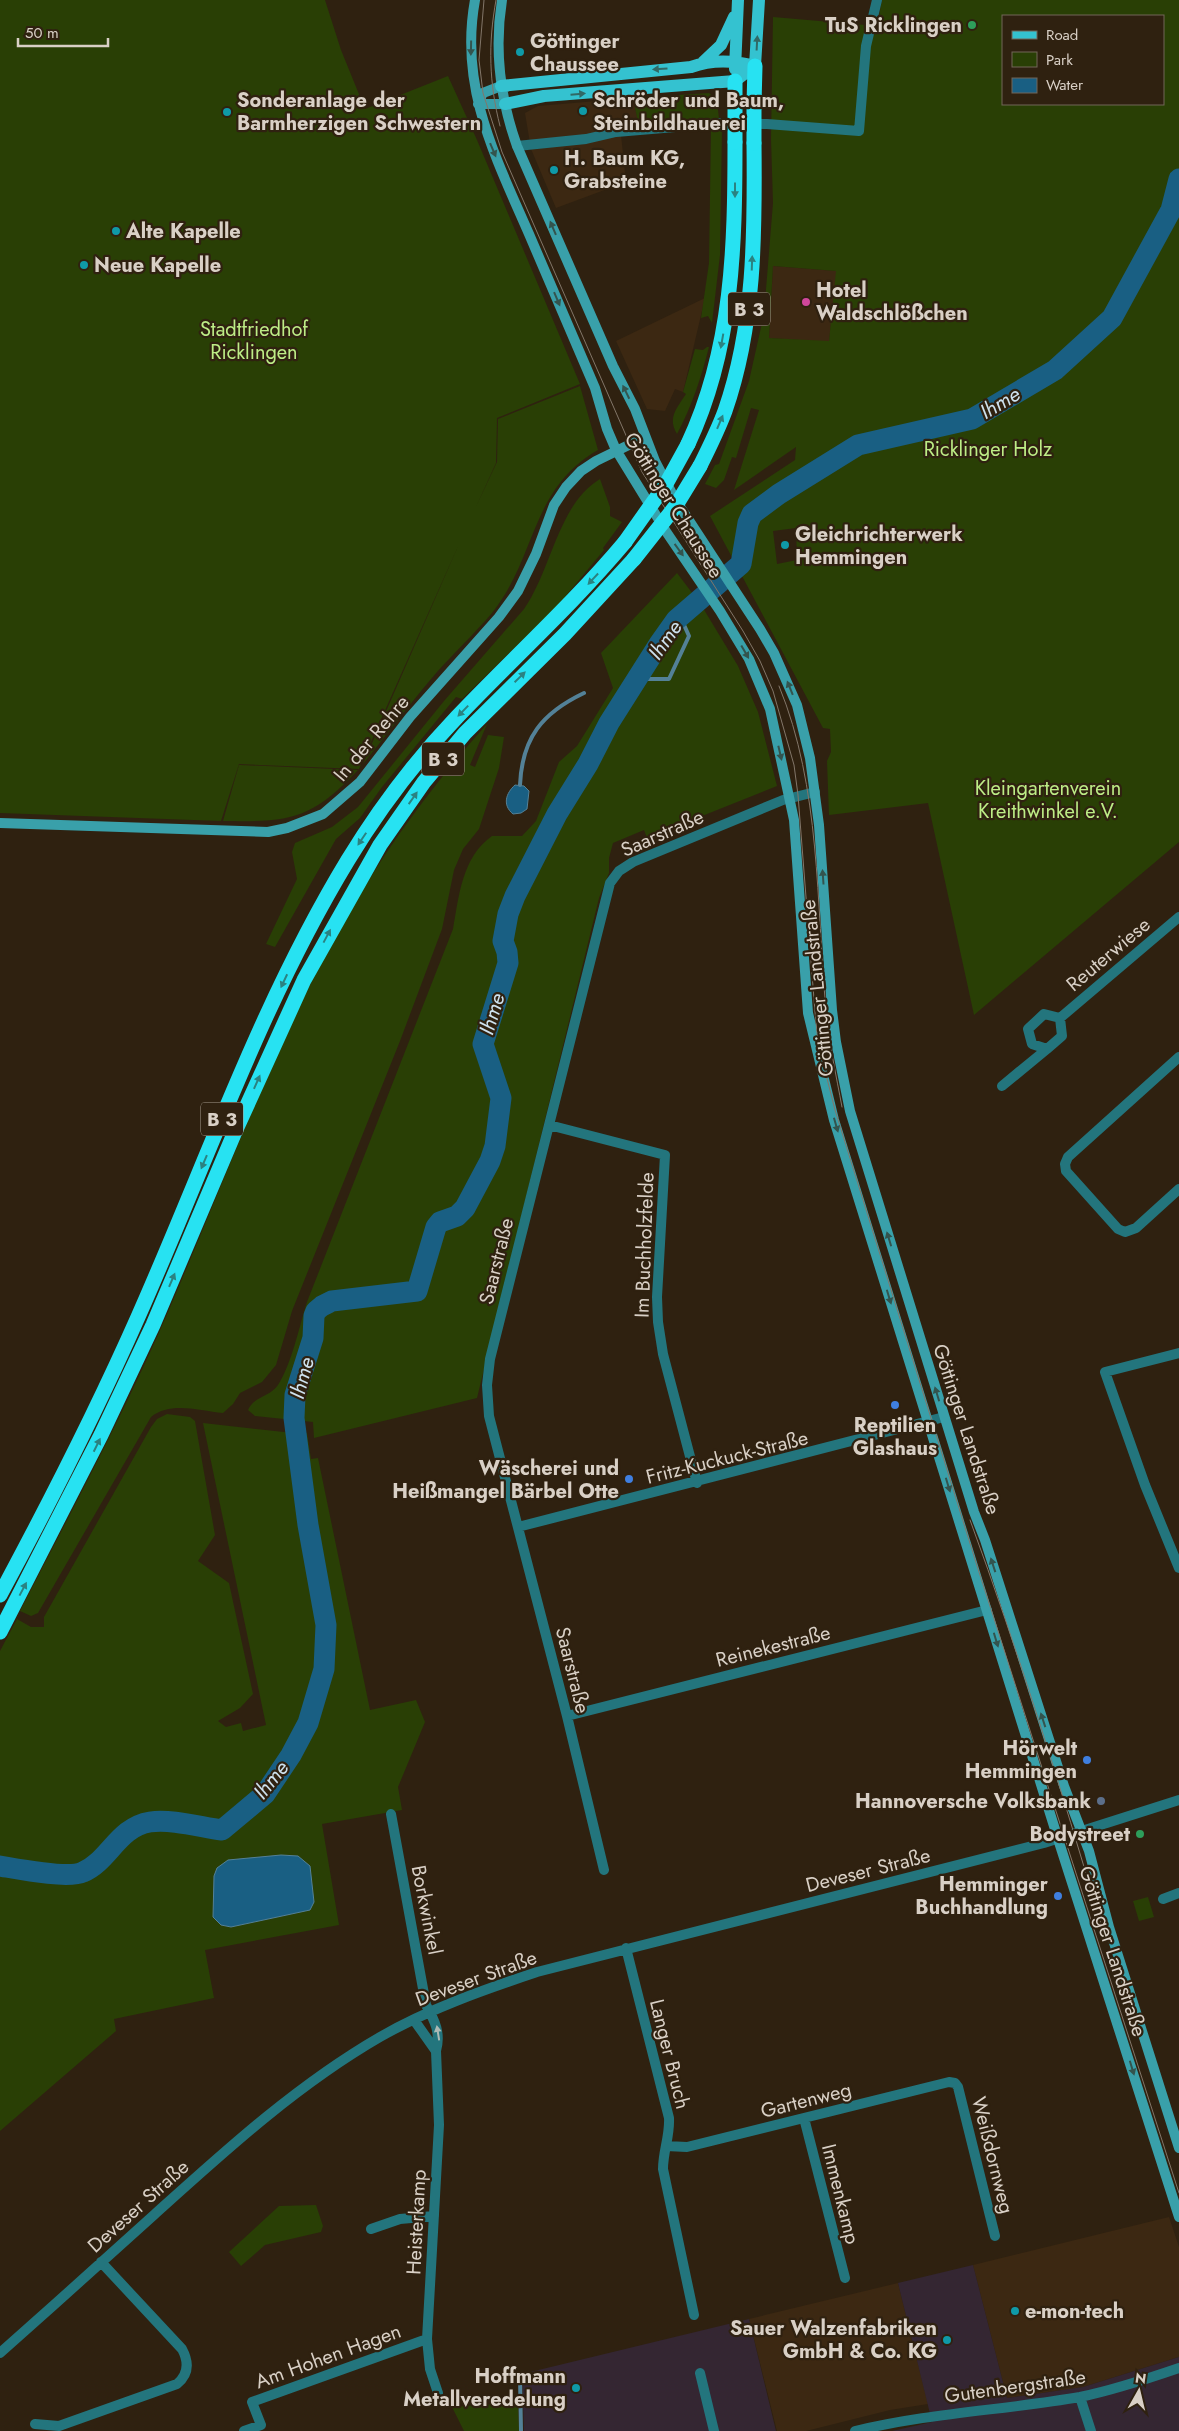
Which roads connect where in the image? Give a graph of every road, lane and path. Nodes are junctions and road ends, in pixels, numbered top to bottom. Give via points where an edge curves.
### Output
1 (475, 0) edge
2 (502, 0) edge
3 (759, 0) edge
4 (877, 0) edge
5 (738, 6) edge
6 (735, 60) junction
7 (703, 62) junction
8 (755, 66) junction
9 (735, 81) junction
10 (501, 86) junction
11 (478, 104) junction
12 (505, 104) junction
13 (517, 146) junction
14 (645, 437) junction
15 (616, 450) junction
16 (797, 705) joint
17 (815, 792) junction
18 (790, 798) junction
19 (0, 823) edge
20 (1179, 917) edge
21 (1060, 1018) junction
22 (1047, 1049) junction
23 (1179, 1057) edge
24 (1002, 1086) dead end
25 (548, 1125) junction
26 (1179, 1189) edge
27 (1179, 1353) edge
28 (944, 1417) junction
29 (929, 1422) junction
30 (697, 1483) junction
31 (518, 1527) junction
32 (1179, 1568) edge
33 (0, 1595) edge
34 (987, 1610) junction
35 (0, 1632) edge
36 (567, 1716) junction
37 (1179, 1800) edge
38 (391, 1814) dead end
39 (1080, 1832) junction
40 (1063, 1837) junction
41 (604, 1870) dead end
42 (1179, 1893) edge
43 (1163, 1899) dead end
44 (626, 1948) junction
45 (430, 2012) junction
46 (414, 2020) junction
47 (436, 2051) junction
48 (955, 2083) joint
49 (804, 2118) junction
50 (666, 2146) junction
51 (1179, 2148) edge
52 (434, 2216) junction
53 (1179, 2216) edge
54 (371, 2229) dead end
55 (995, 2236) dead end
56 (101, 2262) junction
57 (844, 2278) dead end
58 (694, 2315) dead end
59 (427, 2339) junction
60 (0, 2353) edge
61 (1179, 2368) edge
62 (700, 2372) dead end
63 (438, 2393) dead end
64 (1080, 2397) junction
65 (35, 2424) dead end
66 (244, 2431) edge
67 (714, 2431) edge
68 (854, 2431) edge
69 (1091, 2431) edge

1 -> 11 street, Göttinger Chaussee via 470,60
2 - 10 street, Göttinger Chaussee via 497,48
8 -> 3 main road, B 3
4 - 13 street via 866,46 859,131 723,123 616,132 586,139
5 - 6 main road, B 3
5 - 7 main road via 721,45
6 - 7 main road
6 - 8 main road
6 - 9 main road, B 3
7 -> 10 main road via 691,67
8 - 9 main road
35 -> 8 highway, B 3, bridge via 55,1530 153,1325 304,980 375,854 424,782 465,733 565,634 634,559 675,507 700,466 725,411 747,320 752,259
12 -> 9 main road via 544,96
9 -> 33 highway, B 3, bridge via 733,258 720,355 701,416 688,444 666,484 625,542 571,603 455,719 408,773 349,858 300,949 252,1050 138,1318 86,1429
10 - 11 street via 483,93
10 - 12 street, Göttinger Chaussee
11 - 12 street
11 -> 15 street, Göttinger Chaussee via 490,143 595,388
12 - 13 street, Göttinger Chaussee
14 -> 13 street, Göttinger Chaussee
14 - 15 street, In der Rehre
16 -> 14 street, Göttinger Chaussee via 783,671 741,596 675,499
15 -> 18 street, Göttinger Chaussee via 749,659 770,709
15 - 19 street, In der Rehre via 581,471 566,487 554,505 528,572 510,603 410,717 360,782 323,814 268,832
16 - 17 street, Göttinger Landstraße
17 - 18 street, Saarstraße
28 -> 17 street, Göttinger Landstraße via 845,1089 832,1010
18 - 25 street, Saarstraße via 633,862 619,871 610,883
18 -> 29 street, Göttinger Landstraße via 812,1038 845,1156
20 - 21 street, Reuterwiese
21 - 22 street, Reuterwiese via 1062,1036
21 - 22 street, Reuterwiese via 1044,1014 1028,1029 1032,1044
22 - 24 street, Reuterwiese
23 - 26 street via 1065,1164 1072,1178 1118,1229 1125,1232 1136,1228
25 - 30 street, Im Buchholzfelde via 665,1155 658,1322
25 - 31 street, Saarstraße via 488,1372 489,1416
27 - 32 street via 1105,1372 1145,1486
28 - 29 street, Fritz-Kuckuck-Straße
39 -> 28 street, Göttinger Landstraße
29 - 30 street, Fritz-Kuckuck-Straße
29 -> 34 street, Göttinger Landstraße
30 - 31 street, Fritz-Kuckuck-Straße
31 - 36 street, Saarstraße
34 - 36 street, Reinekestraße
34 -> 40 street, Göttinger Landstraße
36 - 41 street, Saarstraße
37 - 39 street, Deveser Straße
38 - 45 street, Borkwinkel
39 - 40 street, Deveser Straße
39 - 51 street, Göttinger Landstraße via 1089,1851 1109,1927
40 - 44 street, Deveser Straße
40 -> 53 street, Göttinger Landstraße
42 - 43 street
44 - 45 street, Deveser Straße via 537,1972
44 - 50 street, Langer Bruch via 668,2118 670,2131
45 - 46 street, Deveser Straße
47 -> 45 street, Heisterkamp via 439,2034
46 - 47 street
46 - 56 street, Deveser Straße via 357,2051 289,2098
47 - 52 street, Heisterkamp via 439,2125
48 - 49 street, Gartenweg
48 - 55 street, Weißdornweg
49 - 50 street, Gartenweg via 687,2147
49 - 57 street, Immenkamp
50 - 58 street, Langer Bruch via 663,2169
52 - 54 street via 400,2219
52 - 59 street, Heisterkamp
56 - 60 street, Deveser Straße
56 - 65 street via 182,2349 187,2367 185,2375 177,2384 59,2426
59 - 63 street, Heisterkamp via 430,2369
59 - 66 street, Am Hohen Hagen via 252,2402 261,2425
61 - 64 street, Gutenbergstraße
62 - 67 street
64 - 68 street, Gutenbergstraße via 915,2418
64 - 69 street

